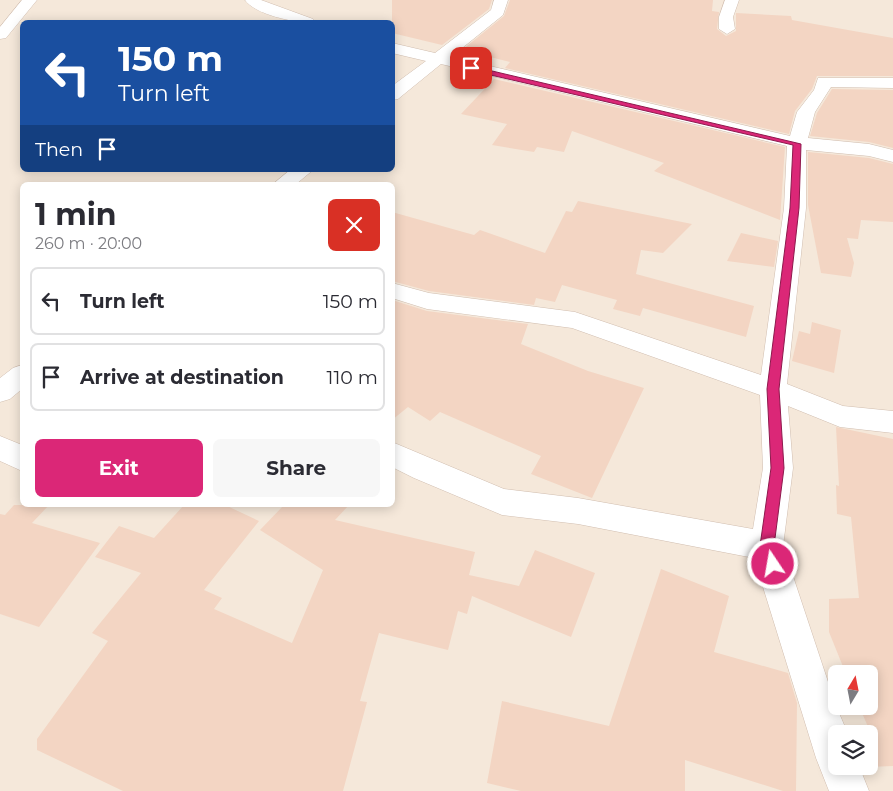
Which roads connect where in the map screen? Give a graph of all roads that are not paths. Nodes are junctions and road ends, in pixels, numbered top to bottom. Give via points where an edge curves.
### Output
1 (30, 0) edge
2 (252, 0) edge
3 (501, 0) edge
4 (732, 0) edge
5 (302, 20) edge
6 (727, 29) dead end
7 (20, 33) edge
8 (1, 35) edge
9 (395, 49) edge
10 (435, 60) junction
11 (893, 83) edge
12 (395, 93) edge
13 (797, 144) junction
14 (893, 156) edge
15 (300, 172) edge
16 (286, 182) edge
17 (395, 291) edge
18 (20, 377) edge
19 (773, 389) junction
20 (0, 392) edge
21 (893, 422) edge
22 (0, 447) edge
23 (395, 455) edge
24 (20, 458) edge
25 (767, 546) junction
26 (828, 733) edge
27 (843, 775) edge
28 (849, 791) edge

1 - 8 street
2 - 5 street
3 - 10 street via 498,12
4 - 6 street via 726,18
7 - 8 street
9 - 10 street
10 - 12 street
10 - 13 street
11 - 13 street via 824,82 806,112
13 - 14 street via 869,150
13 - 19 street via 795,208
15 - 16 street
17 - 19 street via 427,301 575,320
18 - 20 street
19 - 21 street via 840,416
19 - 25 street via 778,468
22 - 24 street
23 - 25 street via 502,502 578,511
25 - 26 street
27 - 28 street

